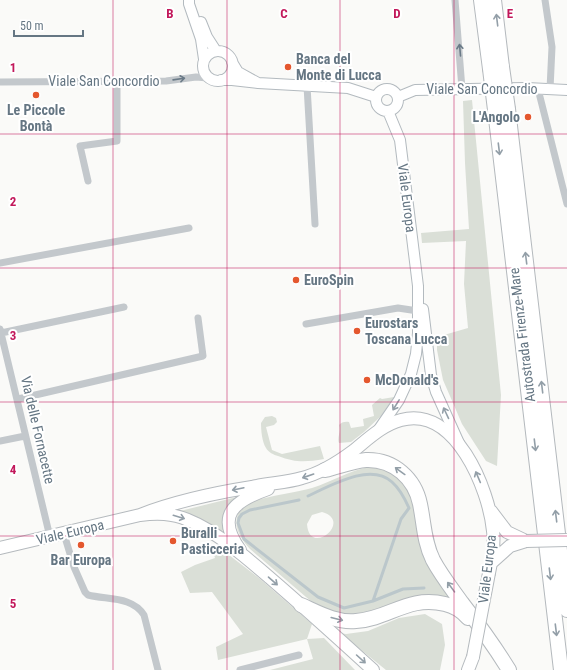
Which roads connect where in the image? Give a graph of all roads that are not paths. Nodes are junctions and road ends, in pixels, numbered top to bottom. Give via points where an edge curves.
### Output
1 (189, 0) edge
2 (193, 0) edge
3 (455, 0) edge
4 (481, 0) edge
5 (494, 0) edge
6 (546, 0) edge
7 (216, 51) junction
8 (204, 59) junction
9 (232, 62) junction
10 (496, 68) junction
11 (208, 78) junction
12 (221, 80) junction
13 (0, 82) edge
14 (117, 82) junction
15 (258, 83) junction
16 (307, 86) junction
17 (462, 89) junction
18 (538, 89) junction
19 (550, 89) junction
20 (567, 90) edge
21 (376, 97) junction
22 (398, 97) junction
23 (501, 109) junction
24 (388, 111) junction
25 (88, 181) dead end
26 (567, 204) edge
27 (315, 224) dead end
28 (189, 228) dead end
29 (0, 263) edge
30 (418, 286) junction
31 (124, 307) dead end
32 (418, 312) junction
33 (198, 318) dead end
34 (306, 324) dead end
35 (1, 331) edge
36 (18, 399) junction
37 (377, 432) junction
38 (25, 436) junction
39 (0, 441) edge
40 (462, 449) junction
41 (325, 470) junction
42 (290, 481) junction
43 (489, 508) junction
44 (140, 515) junction
45 (64, 534) junction
46 (50, 537) junction
47 (567, 540) edge
48 (526, 541) junction
49 (0, 548) edge
50 (561, 556) junction
51 (246, 557) junction
52 (490, 568) junction
53 (567, 579) edge
54 (301, 605) junction
55 (567, 610) edge
56 (491, 641) junction
57 (299, 655) dead end
58 (471, 665) edge
59 (248, 669) edge
60 (158, 670) edge
61 (240, 670) edge
62 (373, 670) edge
63 (509, 670) edge
64 (561, 670) edge

1 - 8 main road via 201,39
2 - 7 main road via 207,37
17 -> 3 street
4 - 10 highway, Autostrada Firenze-Mare
10 -> 5 highway, Autostrada Firenze-Mare
6 - 19 street via 552,47
7 - 8 main road
7 - 9 main road, Viale San Concordio via 226,53
8 - 11 main road via 203,67
9 - 12 main road via 231,73
9 - 15 main road, Viale San Concordio via 238,72
10 - 23 highway, Autostrada Firenze-Mare, bridge
11 - 12 main road, Viale San Concordio
14 -> 11 street, Viale San Concordio
12 - 15 main road, Viale San Concordio
13 - 14 street, Viale San Concordio
14 - 25 street via 117,141 80,146
15 - 16 main road, Viale San Concordio
16 - 21 main road, Viale San Concordio via 348,88
16 - 27 street
17 - 18 main road, Viale San Concordio
17 - 22 main road, Viale San Concordio via 414,90
18 - 19 main road, Viale San Concordio
18 - 26 street
19 - 20 main road, Viale San Concordio
21 - 22 main road via 380,91 387,88 394,91
21 - 24 main road via 378,107
22 - 24 main road via 397,104
50 -> 23 highway, Autostrada Firenze-Mare
23 -> 64 highway, Autostrada Firenze-Mare
24 - 30 main road, Viale Europa via 400,140
28 - 29 street
30 - 32 main road, Viale Europa
40 -> 30 main road, Viale Europa via 431,375
31 - 35 street
32 - 34 street via 398,308
32 -> 37 main road, Viale Europa via 416,354 411,374 399,400
33 - 36 street via 203,356
35 - 36 street, Via delle Fornacette
36 - 38 street, Via delle Fornacette
37 - 40 main road, Viale Europa via 400,420 423,420 440,427
37 - 41 main road, Viale Europa
38 - 39 street
38 - 46 street, Via delle Fornacette
43 -> 40 main road, Viale Europa via 479,479
41 -> 42 main road, Viale Europa
56 -> 41 highway via 433,560 425,538 416,490 406,476 390,465 374,460
42 -> 44 main road, Viale Europa via 183,501
42 - 51 main road, Viale Europa via 251,496 233,509 228,520 229,530
43 - 48 main road via 507,532
43 - 52 main road, Viale Europa via 493,531
44 - 45 main road, Viale Europa
44 -> 51 main road, Viale Europa via 170,514 188,520
45 - 46 main road, Viale Europa
45 - 60 street via 74,568 88,595 127,602 141,609
46 - 49 main road, Viale Europa
47 - 48 main road, bridge
48 - 52 main road via 510,546
50 - 53 highway
50 - 55 highway, Autostrada Firenze-Mare
51 -> 54 main road, Viale Europa
52 - 58 main road, Viale Europa, bridge
54 -> 56 highway via 331,618 349,622 375,618 416,603 432,602 450,606 466,615
54 -> 62 main road, Viale Europa
56 - 63 highway
57 - 59 street
59 - 61 street

